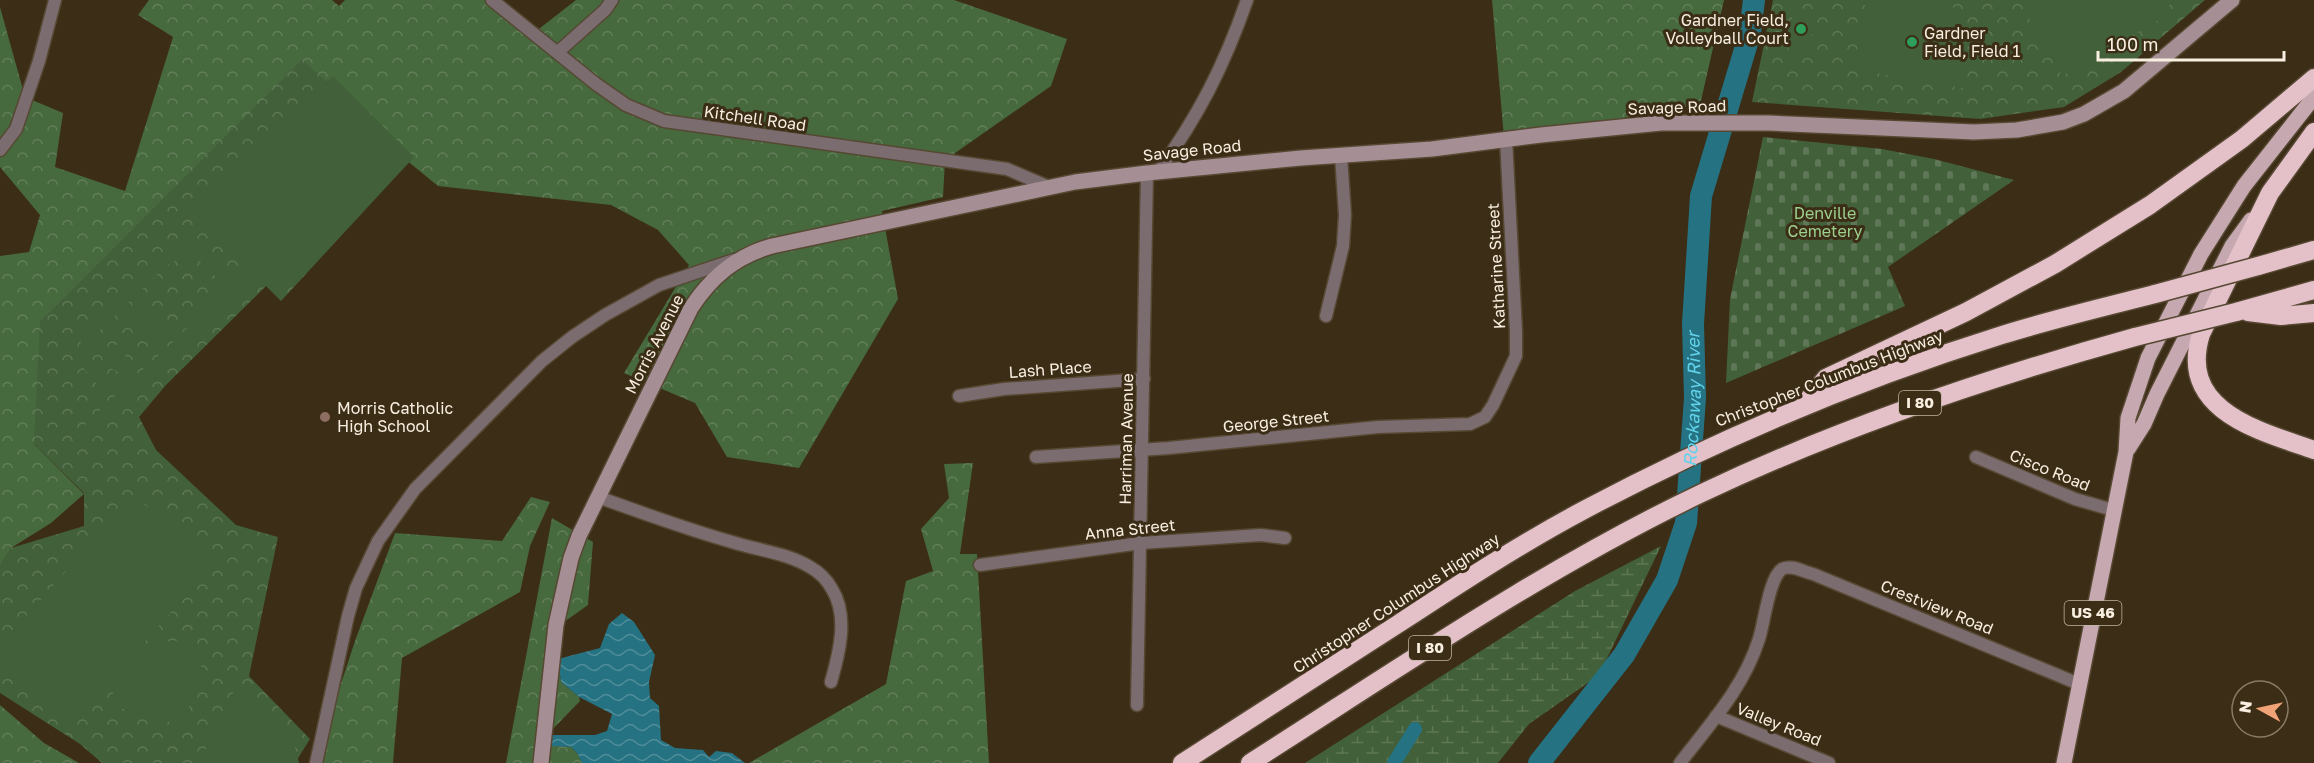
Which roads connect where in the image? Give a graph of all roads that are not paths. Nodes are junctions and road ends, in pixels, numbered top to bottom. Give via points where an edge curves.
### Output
1 (55, 0) edge
2 (492, 0) edge
3 (612, 0) edge
4 (1245, 0) edge
5 (2232, 0) edge
6 (558, 52) junction
7 (2314, 78) edge
8 (2314, 97) edge
9 (2314, 132) edge
10 (1506, 139) junction
11 (0, 150) edge
12 (1341, 155) junction
13 (1152, 172) junction
14 (1084, 181) joint
15 (1049, 187) junction
16 (2270, 193) junction
17 (2314, 250) edge
18 (745, 256) junction
19 (2314, 290) edge
20 (2237, 312) junction
21 (2314, 313) edge
22 (1326, 316) dead end
23 (1144, 379) junction
24 (1501, 388) joint
25 (959, 396) dead end
26 (1803, 406) junction
27 (1143, 448) junction
28 (2314, 450) edge
29 (2126, 452) junction
30 (1036, 457) dead end
31 (1976, 457) dead end
32 (598, 497) junction
33 (2113, 510) junction
34 (1285, 538) dead end
35 (1141, 543) junction
36 (980, 565) dead end
37 (831, 682) dead end
38 (2079, 684) junction
39 (1137, 705) dead end
40 (1716, 716) junction
41 (316, 763) edge
42 (541, 763) edge
43 (1182, 763) edge
44 (1250, 763) edge
45 (1680, 763) edge
46 (1829, 763) edge
47 (2064, 763) edge

1 - 11 street via 23,110 16,129
2 - 6 street, Kitchell Road
3 - 6 street
4 - 13 street via 1213,85 1184,136
5 - 10 street, Savage Road via 2124,91 2062,122 1974,132 1769,123 1661,123
6 - 15 street, Kitchell Road via 626,105 664,121 1008,169
7 - 26 highway via 2242,139 2150,205 1976,307 1826,378
8 - 29 main road, US 46 via 2244,186 2201,254 2148,358 2128,417
9 - 16 highway, US 46
10 - 12 street, Savage Road
10 - 24 street, Katharine Street via 1516,356
12 - 13 street, Savage Road
12 - 22 street via 1343,246
13 - 14 street, Savage Road
13 - 23 street, Harriman Avenue
14 - 15 street, Morris Avenue
15 - 18 street, Morris Avenue via 771,246
16 - 28 highway via 2201,334 2198,369 2206,391 2235,420
16 - 29 main road, US 46 via 2232,246 2144,424
17 - 26 highway, Christopher Columbus Highway / I 80, bridge via 1993,338
18 - 32 street, Morris Avenue via 716,276 691,308
18 - 41 street via 659,285 572,338 542,361 415,489 378,541 356,588
19 - 20 highway, I 80
20 - 21 highway via 2281,316
20 - 44 highway, I 80, bridge via 1982,382 1886,415 1712,488 1613,539 1447,637
23 - 25 street, Lash Place
23 - 27 street, Harriman Avenue
24 - 27 street, George Street via 1485,417 1470,424 1378,427
26 - 43 highway, Christopher Columbus Highway / I 80 via 1641,480 1562,523 1483,569
27 - 30 street, George Street
27 - 35 street, Harriman Avenue
29 - 33 main road, US 46
31 - 33 street, Cisco Road via 2075,499
32 - 37 street via 685,529 793,559 819,573 838,601 841,625
32 - 42 street, Morris Avenue via 579,536 563,585
33 - 38 main road, US 46
34 - 35 street, Anna Street via 1261,535
35 - 36 street, Anna Street
35 - 39 street, Harriman Avenue
38 - 40 street, Crestview Road via 1789,567 1782,570 1772,588 1747,672
38 - 47 main road, US 46
40 - 45 street
40 - 46 street, Valley Road

